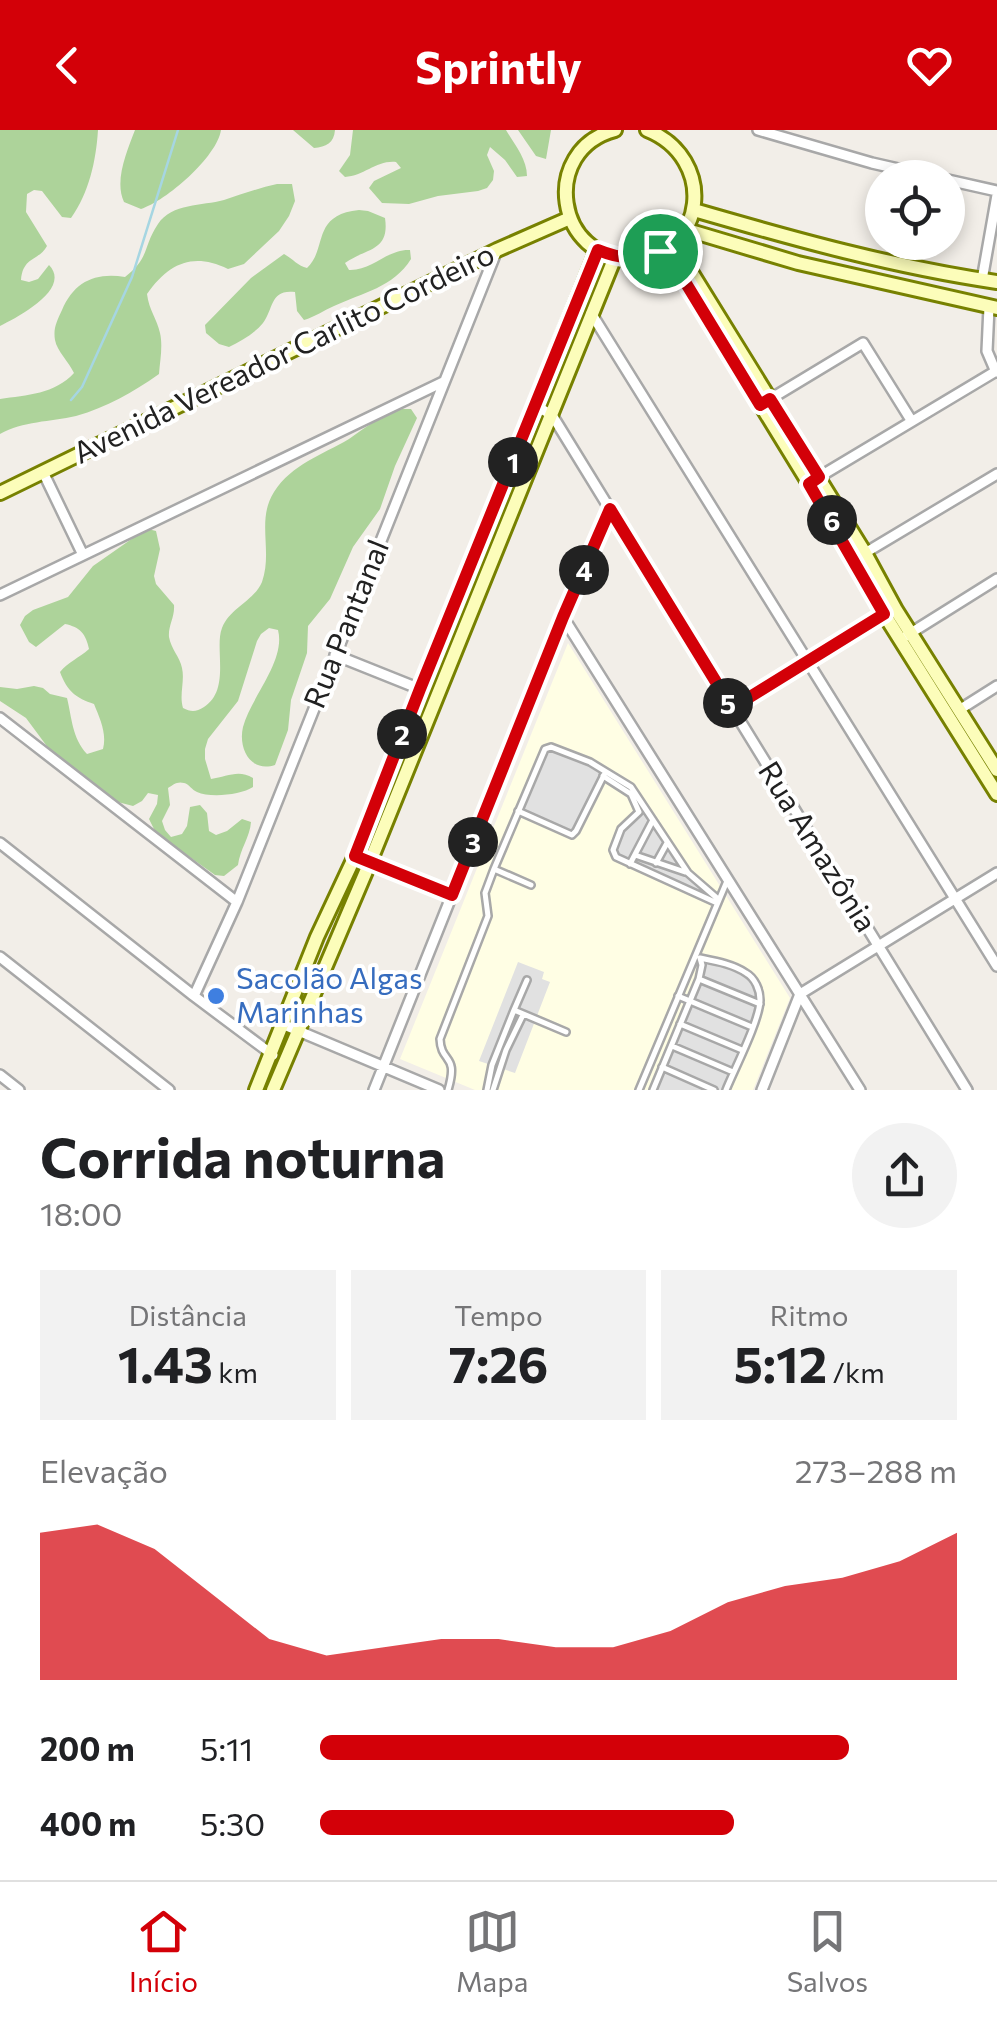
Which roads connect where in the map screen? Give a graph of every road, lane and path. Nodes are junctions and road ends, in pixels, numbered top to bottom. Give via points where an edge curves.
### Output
1 (615, 130) edge
2 (647, 130) edge
3 (758, 130) edge
4 (865, 161) edge
5 (965, 185) edge
6 (997, 193) edge
7 (694, 210) junction
8 (570, 218) junction
9 (681, 234) junction
10 (497, 250) junction
11 (598, 250) junction
12 (660, 251) junction
13 (615, 257) junction
14 (913, 268) junction
15 (990, 281) edge
16 (907, 289) junction
17 (993, 307) edge
18 (592, 313) junction
19 (996, 372) edge
20 (443, 382) junction
21 (765, 402) junction
22 (536, 406) junction
23 (552, 416) junction
24 (911, 420) junction
25 (43, 472) junction
26 (997, 474) edge
27 (814, 480) junction
28 (0, 493) edge
29 (610, 509) junction
30 (865, 553) junction
31 (83, 555) junction
32 (997, 579) edge
33 (0, 596) edge
34 (890, 612) junction
35 (563, 617) junction
36 (906, 636) junction
37 (335, 655) junction
38 (808, 662) junction
39 (997, 686) edge
40 (420, 689) junction
41 (732, 708) junction
42 (959, 710) junction
43 (0, 718) edge
44 (997, 770) edge
45 (605, 773) junction
46 (997, 794) edge
47 (517, 811) junction
48 (653, 820) junction
49 (0, 843) edge
50 (667, 843) junction
51 (635, 855) junction
52 (355, 856) junction
53 (370, 862) junction
54 (656, 863) junction
55 (630, 864) junction
56 (494, 868) junction
57 (688, 873) junction
58 (997, 873) edge
59 (728, 878) junction
60 (531, 885) dead end
61 (452, 895) junction
62 (955, 898) junction
63 (717, 901) junction
64 (237, 902) junction
65 (878, 946) junction
66 (698, 955) junction
67 (0, 957) edge
68 (997, 966) edge
69 (699, 979) junction
70 (528, 980) dead end
71 (800, 994) junction
72 (194, 996) junction
73 (678, 996) junction
74 (690, 1002) junction
75 (760, 1004) junction
76 (514, 1010) junction
77 (523, 1014) junction
78 (282, 1024) junction
79 (680, 1024) junction
80 (752, 1027) junction
81 (296, 1032) junction
82 (566, 1032) dead end
83 (661, 1037) junction
84 (672, 1044) junction
85 (742, 1050) junction
86 (271, 1054) junction
87 (284, 1063) junction
88 (384, 1066) junction
89 (662, 1067) junction
90 (733, 1072) junction
91 (0, 1075) edge
92 (644, 1078) junction
93 (654, 1087) edge
94 (491, 1089) edge
95 (19, 1090) edge
96 (169, 1090) edge
97 (256, 1090) edge
98 (273, 1090) edge
99 (374, 1090) edge
100 (438, 1090) edge
101 (448, 1090) edge
102 (504, 1090) edge
103 (639, 1090) edge
104 (714, 1090) edge
105 (726, 1090) edge
106 (762, 1090) edge
107 (860, 1090) edge
108 (968, 1090) edge

1 - 8 street via 591,140 572,162 565,190
2 - 7 street via 686,160
3 - 4 street
5 - 6 street
6 - 15 street
7 - 9 street
7 - 14 street
8 - 10 street, Avenida Vereador Carlito Cordeiro
8 - 11 street
9 - 12 street
9 - 16 street
9 - 21 street via 680,254
10 - 20 street, Rua Pantanal
10 - 25 street, Avenida Vereador Carlito Cordeiro
11 - 13 street
11 - 22 street
12 - 13 street
12 - 21 street
13 - 18 street
14 - 15 street
14 - 16 street
16 - 17 street
17 - 19 street via 987,351
18 - 23 street
18 - 38 street
19 - 24 street
20 - 31 street
20 - 37 street, Rua Pantanal
21 - 24 street via 863,343
21 - 27 street
22 - 23 street, Rua Amazônia
22 - 40 street
23 - 29 street, Rua Amazônia
23 - 53 street
24 - 27 street
25 - 28 street, Avenida Vereador Carlito Cordeiro
25 - 31 street
26 - 30 street
27 - 30 street
27 - 34 street
29 - 35 street
29 - 41 street, Rua Amazônia
30 - 34 street
31 - 33 street
32 - 36 street
34 - 36 street
34 - 38 street
35 - 59 street
35 - 61 street
36 - 42 street
36 - 46 street
37 - 40 street
37 - 64 street, Rua Pantanal
38 - 41 street
38 - 62 street
39 - 42 street
40 - 52 street
41 - 65 street, Rua Amazônia
42 - 44 street
43 - 64 street
45 - 47 lane via 572,834
45 - 47 lane via 545,749
45 - 48 lane via 631,787
45 - 55 lane via 638,807 638,816 614,842 616,857
47 - 56 lane
48 - 50 lane
48 - 51 lane
49 - 72 street
50 - 54 lane
50 - 57 lane
51 - 54 lane
51 - 55 lane
52 - 53 street
52 - 78 street
53 - 61 street
53 - 81 street
54 - 57 lane
55 - 63 lane
56 - 60 lane
56 - 101 lane via 485,893 488,916 440,1038 453,1066
57 - 63 lane
58 - 62 street
59 - 63 lane
59 - 71 street
61 - 88 street
62 - 65 street
62 - 68 street
63 - 66 lane
64 - 72 street, Rua Pantanal
65 - 71 street
65 - 108 street, Rua Amazônia
66 - 69 lane
66 - 73 lane
66 - 75 lane via 749,974
67 - 96 street
69 - 74 lane
69 - 75 lane
70 - 76 lane
71 - 106 street
71 - 107 street
72 - 86 street
73 - 74 lane
73 - 83 lane
74 - 79 lane
74 - 80 lane
75 - 80 lane
76 - 77 lane
76 - 94 lane via 495,1056
77 - 82 lane
77 - 94 lane
78 - 81 street
78 - 86 street
79 - 84 lane
79 - 85 lane
80 - 85 lane
81 - 87 street
81 - 88 street
83 - 84 lane
83 - 92 lane
84 - 89 lane
84 - 90 lane
85 - 90 lane
86 - 87 street
86 - 97 street
87 - 98 street
88 - 99 street
88 - 100 street
89 - 93 lane
89 - 104 lane
90 - 105 lane
91 - 95 street
92 - 93 lane
92 - 103 lane
94 - 102 lane

